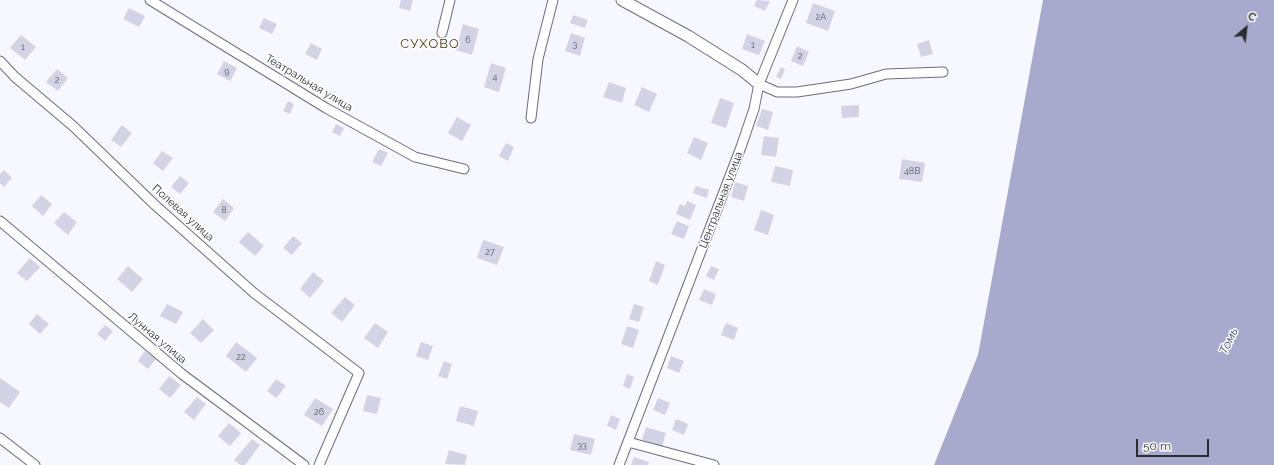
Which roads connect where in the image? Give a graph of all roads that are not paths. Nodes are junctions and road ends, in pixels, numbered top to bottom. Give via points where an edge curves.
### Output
1 (150, 0) edge
2 (450, 0) edge
3 (554, 0) edge
4 (622, 0) edge
5 (793, 0) edge
6 (442, 33) dead end
7 (0, 61) edge
8 (943, 72) dead end
9 (759, 84) junction
10 (531, 118) dead end
11 (464, 169) dead end
12 (0, 221) edge
13 (0, 438) edge
14 (628, 442) junction
15 (36, 465) edge
16 (304, 465) edge
17 (319, 465) edge
18 (619, 465) edge
19 (714, 465) edge

1 - 11 street, Театральная улица via 326,108 415,157
2 - 6 street
3 - 10 street via 538,59
4 - 9 street via 688,36 742,70
5 - 9 street, Центральная улица
7 - 17 street, Полевая улица via 254,293 359,373
8 - 9 street via 886,74 851,84 797,92 777,92
9 - 14 street, Центральная улица via 741,148
12 - 16 street, Лунная улица via 182,374
13 - 15 street
14 - 18 street, Центральная улица
14 - 19 street

